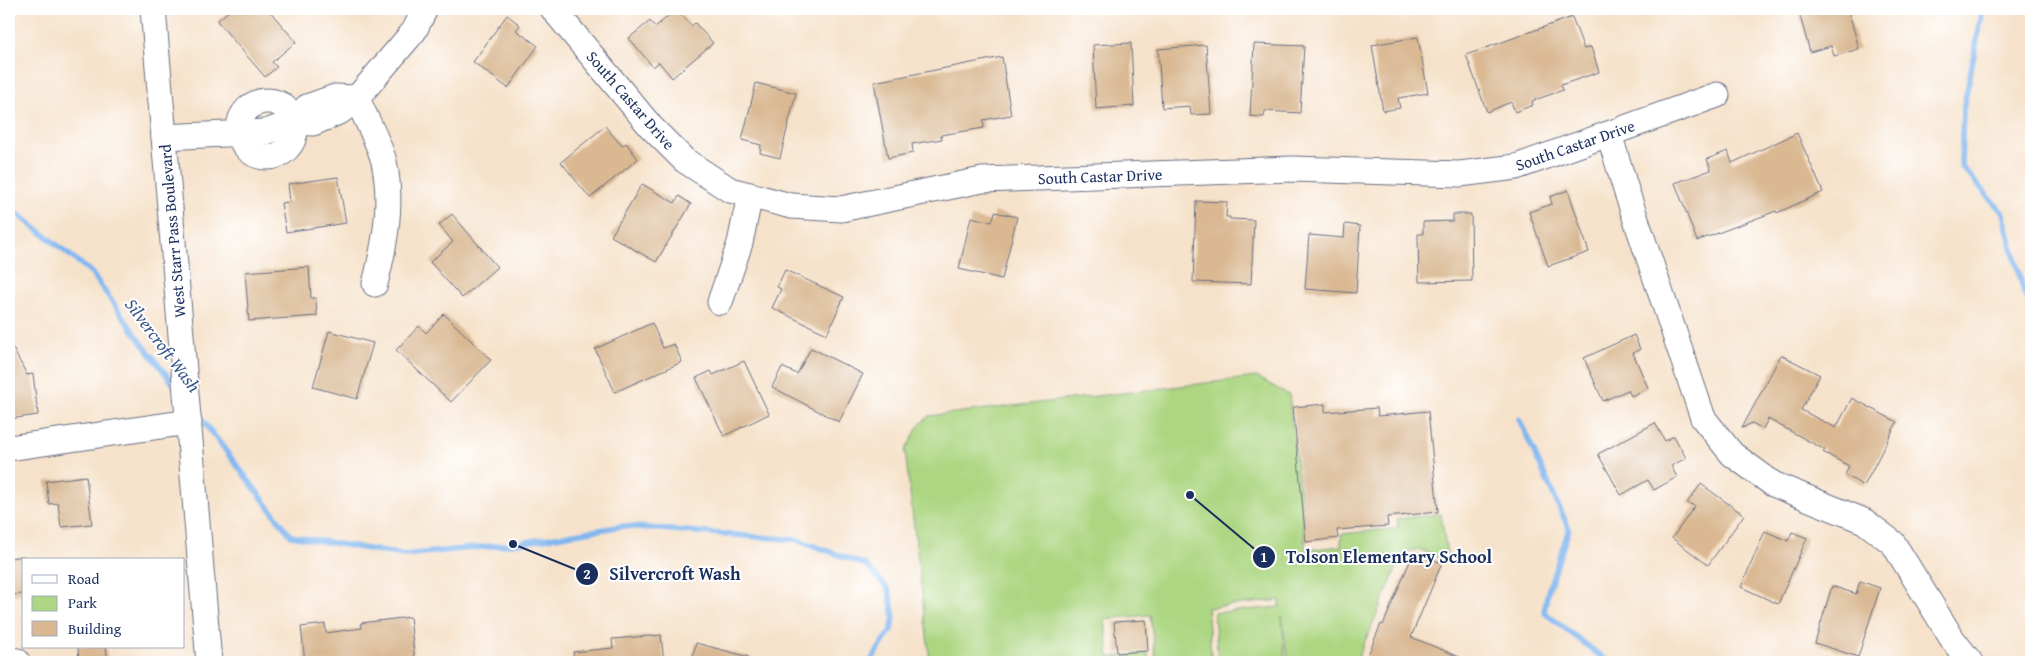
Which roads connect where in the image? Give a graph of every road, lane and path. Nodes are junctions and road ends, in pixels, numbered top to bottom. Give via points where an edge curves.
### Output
1 (154, 9) edge
2 (425, 9) edge
3 (553, 9) edge
4 (1717, 95) dead end
5 (357, 98) junction
6 (1609, 134) junction
7 (164, 137) junction
8 (750, 196) junction
9 (375, 284) dead end
10 (720, 302) dead end
11 (190, 422) junction
12 (9, 448) edge
13 (1956, 651) edge
14 (210, 662) edge
15 (1970, 662) edge

1 - 7 street, West Starr Pass Boulevard
2 - 5 street via 414,31
3 - 8 street, South Castar Drive via 651,127 684,160 730,190
4 - 6 street, South Castar Drive
5 - 7 street via 341,111 313,123 294,122 266,132
5 - 9 street via 384,161 389,203
6 - 8 street, South Castar Drive via 1516,167 1460,174 1292,169 982,180 841,209 791,206
6 - 13 street via 1703,418 1732,454 1772,484 1864,521 1893,543
7 - 11 street, West Starr Pass Boulevard
8 - 10 street via 740,243
11 - 12 street
11 - 14 street, West Starr Pass Boulevard
13 - 15 street

